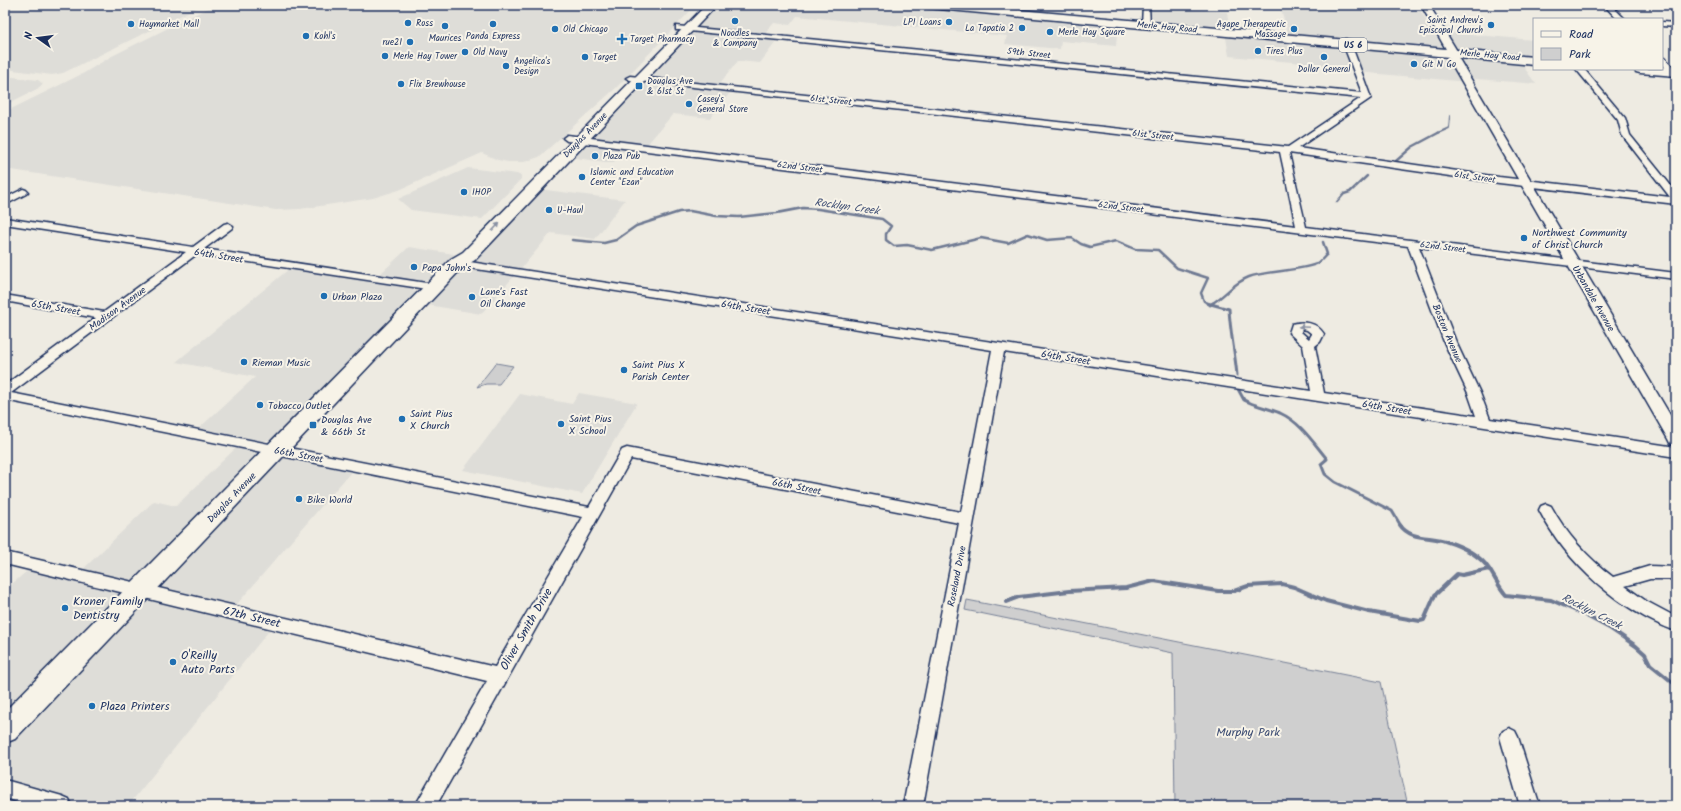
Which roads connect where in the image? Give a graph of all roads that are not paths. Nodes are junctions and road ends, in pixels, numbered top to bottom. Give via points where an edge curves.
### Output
1 (699, 5) edge
2 (712, 5) edge
3 (919, 5) edge
4 (1146, 5) edge
5 (1417, 5) edge
6 (1425, 5) edge
7 (1608, 5) edge
8 (932, 6) edge
9 (1620, 18) edge
10 (1663, 24) edge
11 (1146, 25) junction
12 (1676, 25) edge
13 (681, 29) junction
14 (1346, 43) junction
15 (1449, 52) junction
16 (1533, 60) edge
17 (1663, 61) edge
18 (1581, 70) edge
19 (1652, 70) edge
20 (1675, 72) edge
21 (635, 79) junction
22 (1367, 96) junction
23 (573, 139) junction
24 (1287, 150) junction
25 (1526, 184) junction
26 (23, 192) dead end
27 (1676, 199) edge
28 (5, 202) edge
29 (5, 221) edge
30 (228, 226) dead end
31 (1302, 230) junction
32 (1412, 243) junction
33 (195, 251) junction
34 (457, 263) junction
35 (1573, 264) junction
36 (1676, 276) edge
37 (433, 287) junction
38 (5, 298) edge
39 (106, 316) junction
40 (1308, 345) dead end
41 (999, 346) junction
42 (5, 391) edge
43 (5, 396) edge
44 (1318, 396) junction
45 (1486, 422) junction
46 (1676, 438) edge
47 (276, 449) junction
48 (1676, 452) edge
49 (627, 453) joint
50 (1546, 510) dead end
51 (592, 513) junction
52 (967, 519) junction
53 (5, 558) edge
54 (1676, 573) edge
55 (1611, 585) junction
56 (140, 590) junction
57 (1676, 624) edge
58 (500, 676) junction
59 (5, 730) edge
60 (1509, 737) dead end
61 (5, 789) edge
62 (62, 806) edge
63 (425, 806) edge
64 (913, 806) edge
65 (1530, 806) edge

1 - 13 main road, Douglas Avenue
2 - 13 main road, Douglas Avenue
3 - 8 main road, Merle Hay Road / US 6
4 - 11 street
5 - 15 street, Urbandale Avenue
6 - 15 street, Urbandale Avenue
7 - 9 street
8 - 11 main road, Merle Hay Road / US 6
10 - 12 street
11 - 14 main road, Merle Hay Road / US 6
13 - 21 main road, Douglas Avenue
13 - 22 street, 59th Street
14 - 15 main road, Merle Hay Road / US 6
14 - 22 street
15 - 16 main road, Merle Hay Road / US 6
15 - 25 street, Urbandale Avenue
17 - 20 street
18 - 27 street via 1622,120 1626,135
19 - 20 main road
21 - 23 main road, Douglas Avenue
21 - 24 street, 61st Street
22 - 24 street via 1366,100
23 - 31 street, 62nd Street
23 - 34 main road, Douglas Avenue via 469,256
24 - 25 street, 61st Street
24 - 31 street
25 - 27 street, 61st Street
25 - 35 street, Urbandale Avenue
26 - 28 street
29 - 33 street, 64th Street
30 - 33 street, Madison Avenue
31 - 32 street, 62nd Street
32 - 35 street, 62nd Street
32 - 45 street, Boston Avenue via 1450,342
33 - 37 street, 64th Street
33 - 39 street, Madison Avenue
34 - 37 main road, Douglas Avenue
34 - 41 street, 64th Street
35 - 36 street, 62nd Street
35 - 46 street, Urbandale Avenue
37 - 47 main road, Douglas Avenue
38 - 39 street, 65th Street
39 - 42 street, Madison Avenue
40 - 44 street
41 - 44 street, 64th Street
41 - 52 street, Roseland Drive
43 - 47 street, 66th Street
44 - 45 street, 64th Street
45 - 48 street, 64th Street
47 - 51 street, 66th Street
47 - 56 main road, Douglas Avenue
49 - 51 street, Oliver Smith Drive
49 - 52 street, 66th Street
50 - 55 street via 1555,529 1568,544
51 - 58 street, Oliver Smith Drive
52 - 64 street, Roseland Drive
53 - 56 street, 67th Street
54 - 55 street via 1642,573
55 - 57 street via 1633,602
56 - 58 street, 67th Street
56 - 59 main road, Douglas Avenue
58 - 63 street, Oliver Smith Drive
60 - 65 street
61 - 62 street

